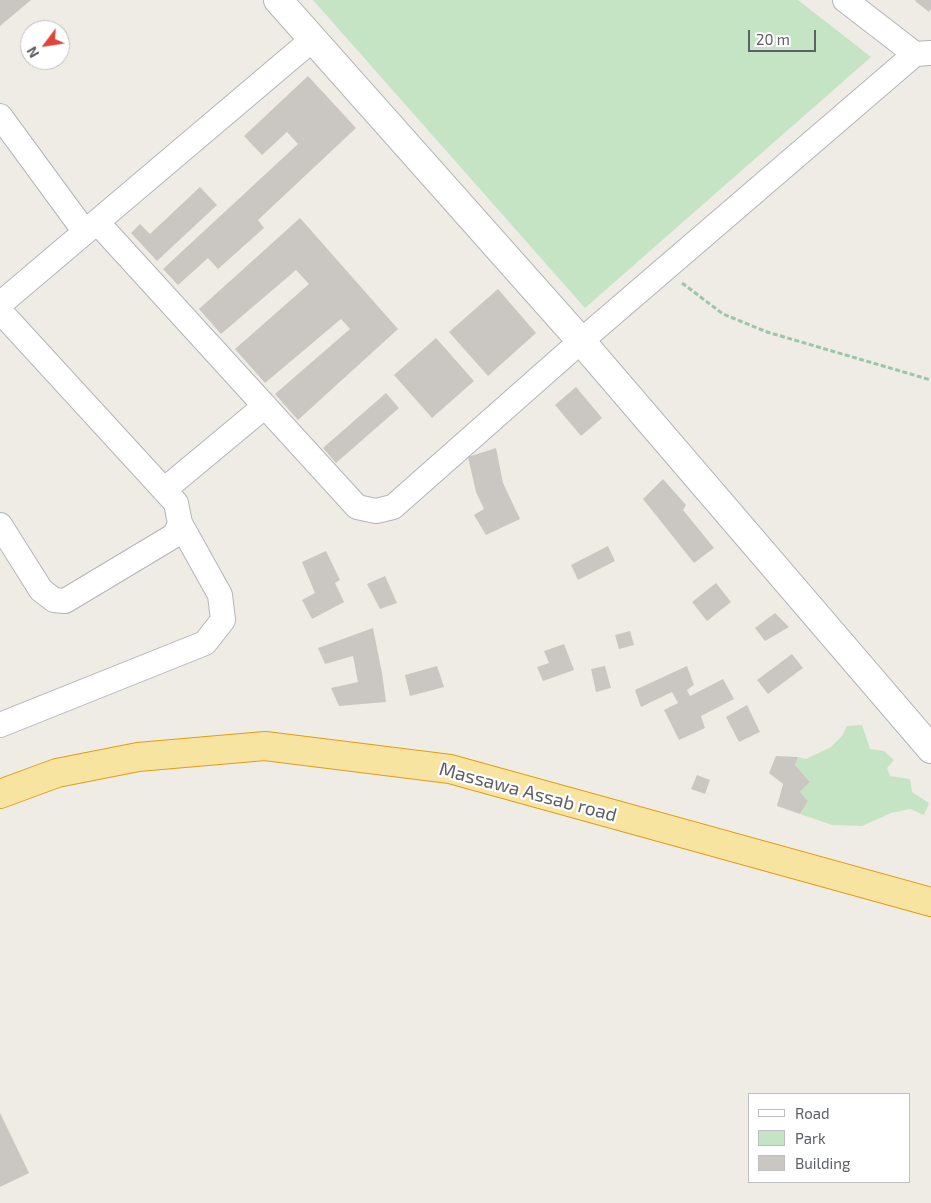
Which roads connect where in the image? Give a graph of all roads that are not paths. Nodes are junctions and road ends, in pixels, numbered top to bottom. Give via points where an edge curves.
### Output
1 (278, 0) edge
2 (845, 0) edge
3 (313, 39) junction
4 (923, 53) edge
5 (0, 116) edge
6 (91, 227) junction
7 (0, 304) edge
8 (0, 311) edge
9 (581, 341) junction
10 (265, 406) junction
11 (164, 490) junction
12 (180, 523) junction
13 (0, 525) edge
14 (0, 725) edge
15 (931, 749) edge
16 (0, 794) edge
17 (931, 902) edge

1 - 3 street
2 - 4 street
3 - 6 street
3 - 9 street
4 - 9 street
5 - 6 street
6 - 7 street
6 - 10 street
8 - 11 street
9 - 10 street via 393,507 376,511 357,507
9 - 15 street
10 - 11 street
11 - 12 street via 176,503
12 - 13 street via 175,535 65,601 54,600 41,590
12 - 14 street via 220,595 223,620 205,643
16 - 17 highway, Massawa Assab road via 57,773 138,757 274,747 450,769

